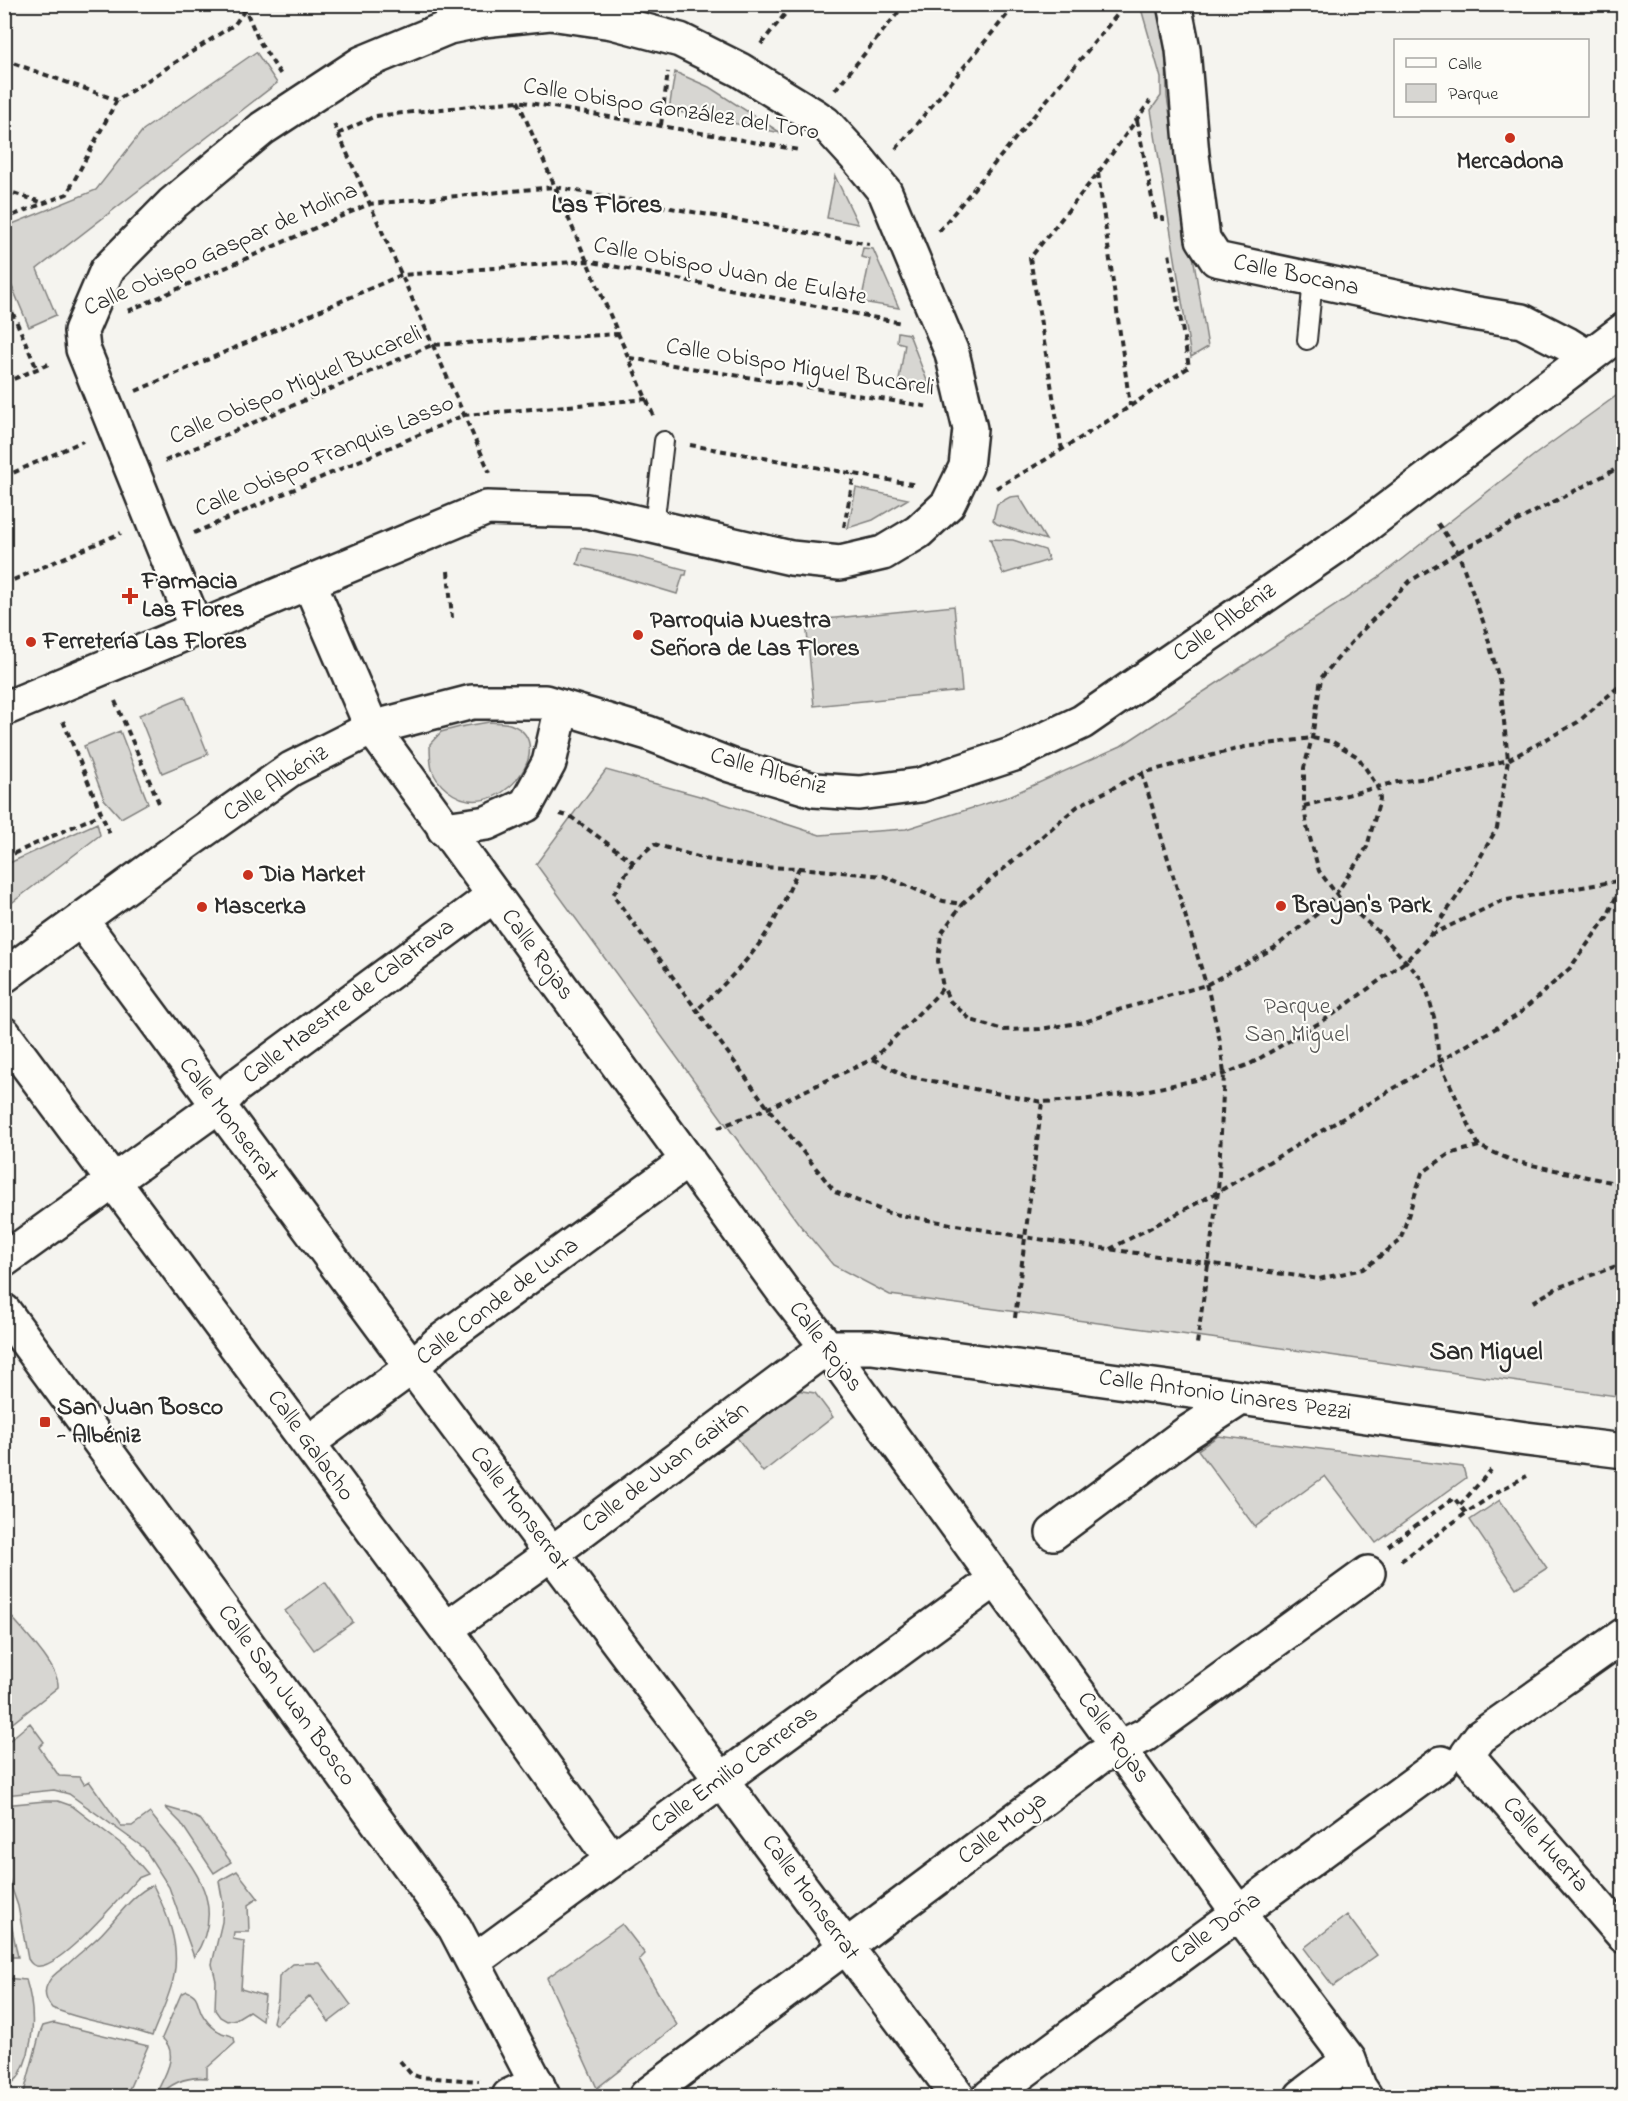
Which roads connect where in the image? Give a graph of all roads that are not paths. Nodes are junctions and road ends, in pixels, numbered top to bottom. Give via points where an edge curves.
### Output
1 (1174, 4) edge
2 (1313, 280) junction
3 (1623, 330) edge
4 (1307, 340) dead end
5 (1588, 357) junction
6 (664, 441) road end
7 (654, 526) junction
8 (309, 582) junction
9 (196, 628) junction
10 (562, 707) junction
11 (4, 709) edge
12 (372, 728) junction
13 (444, 829) junction
14 (493, 896) junction
15 (81, 920) junction
16 (4, 976) edge
17 (4, 1034) edge
18 (218, 1106) junction
19 (688, 1160) junction
20 (115, 1181) junction
21 (4, 1260) edge
22 (4, 1311) edge
23 (827, 1347) junction
24 (412, 1367) junction
25 (1241, 1398) junction
26 (308, 1443) junction
27 (1623, 1451) edge
28 (1053, 1533) dead end
29 (552, 1553) junction
30 (1380, 1570) road end
31 (996, 1579) junction
32 (446, 1629) junction
33 (1623, 1635) edge
34 (1120, 1747) junction
35 (1454, 1759) junction
36 (723, 1779) junction
37 (612, 1860) junction
38 (1238, 1912) junction
39 (1623, 1936) edge
40 (846, 1947) junction
41 (474, 1961) junction
42 (1349, 2060) junction
43 (518, 2089) edge
44 (646, 2097) edge
45 (958, 2097) edge
46 (990, 2097) edge
47 (1302, 2097) edge
48 (1365, 2097) edge

1 - 2 street, Calle Bocana via 1183,49 1203,239 1216,259
2 - 4 lane
2 - 5 street, Calle Bocana via 1522,321
3 - 5 street, Calle Albéniz
5 - 10 street, Calle Albéniz via 1360,530 1082,722 1014,754 920,785 859,793 814,790
6 - 7 lane
7 - 8 street via 587,511 487,508
7 - 9 street via 791,558 840,563 883,553 918,532 948,504 966,467 970,429 952,353 885,192 825,123 740,70 680,40 612,22 550,13 449,27 362,63 263,128 172,204 107,270 82,340
8 - 9 street
8 - 12 street, Calle Rojas
9 - 11 street
10 - 12 street, Calle Albéniz via 545,702 472,702
10 - 13 street via 549,763 526,805 487,823
12 - 13 street, Calle Rojas
12 - 15 street, Calle Albéniz via 291,770
13 - 14 street, Calle Rojas
14 - 18 street, Calle Maestre de Calatrava via 235,1087
14 - 19 street, Calle Rojas
15 - 16 street, Calle Albéniz
15 - 18 street, Calle Monserrat
17 - 20 street, Calle Galacho
18 - 20 street, Calle Maestre de Calatrava
18 - 24 street, Calle Monserrat
19 - 23 street, Calle Rojas
19 - 24 street, Calle Conde de Luna via 438,1342
20 - 21 street, Calle Maestre de Calatrava
20 - 26 street, Calle Galacho
22 - 41 street, Calle San Juan Bosco via 455,1928
23 - 25 street, Calle Antonio Linares Pezzi via 872,1347
23 - 29 street, Calle de Juan Gaitán
23 - 31 street, Calle Rojas
24 - 26 street, Calle Conde de Luna
24 - 29 street, Calle Monserrat
25 - 27 street, Calle Antonio Linares Pezzi
25 - 28 street via 1187,1433
26 - 32 street, Calle Galacho
29 - 32 street, Calle de Juan Gaitán
29 - 36 street, Calle Monserrat
30 - 34 street, Calle Moya via 1145,1735
31 - 34 street, Calle Rojas
31 - 36 street, Calle Emilio Carreras
32 - 37 street, Calle Galacho
33 - 35 street, Calle Doña
34 - 38 street, Calle Rojas
34 - 40 street, Calle Moya via 1089,1765
35 - 38 street, Calle Doña
35 - 39 street, Calle Huerta
36 - 37 street, Calle Emilio Carreras
36 - 40 street, Calle Monserrat
37 - 41 street, Calle Emilio Carreras
38 - 42 street, Calle Rojas
38 - 46 street, Calle Doña
40 - 44 street, Calle Moya
40 - 45 street, Calle Monserrat
41 - 43 street, Calle San Juan Bosco
42 - 47 street
42 - 48 street, Calle Rojas

